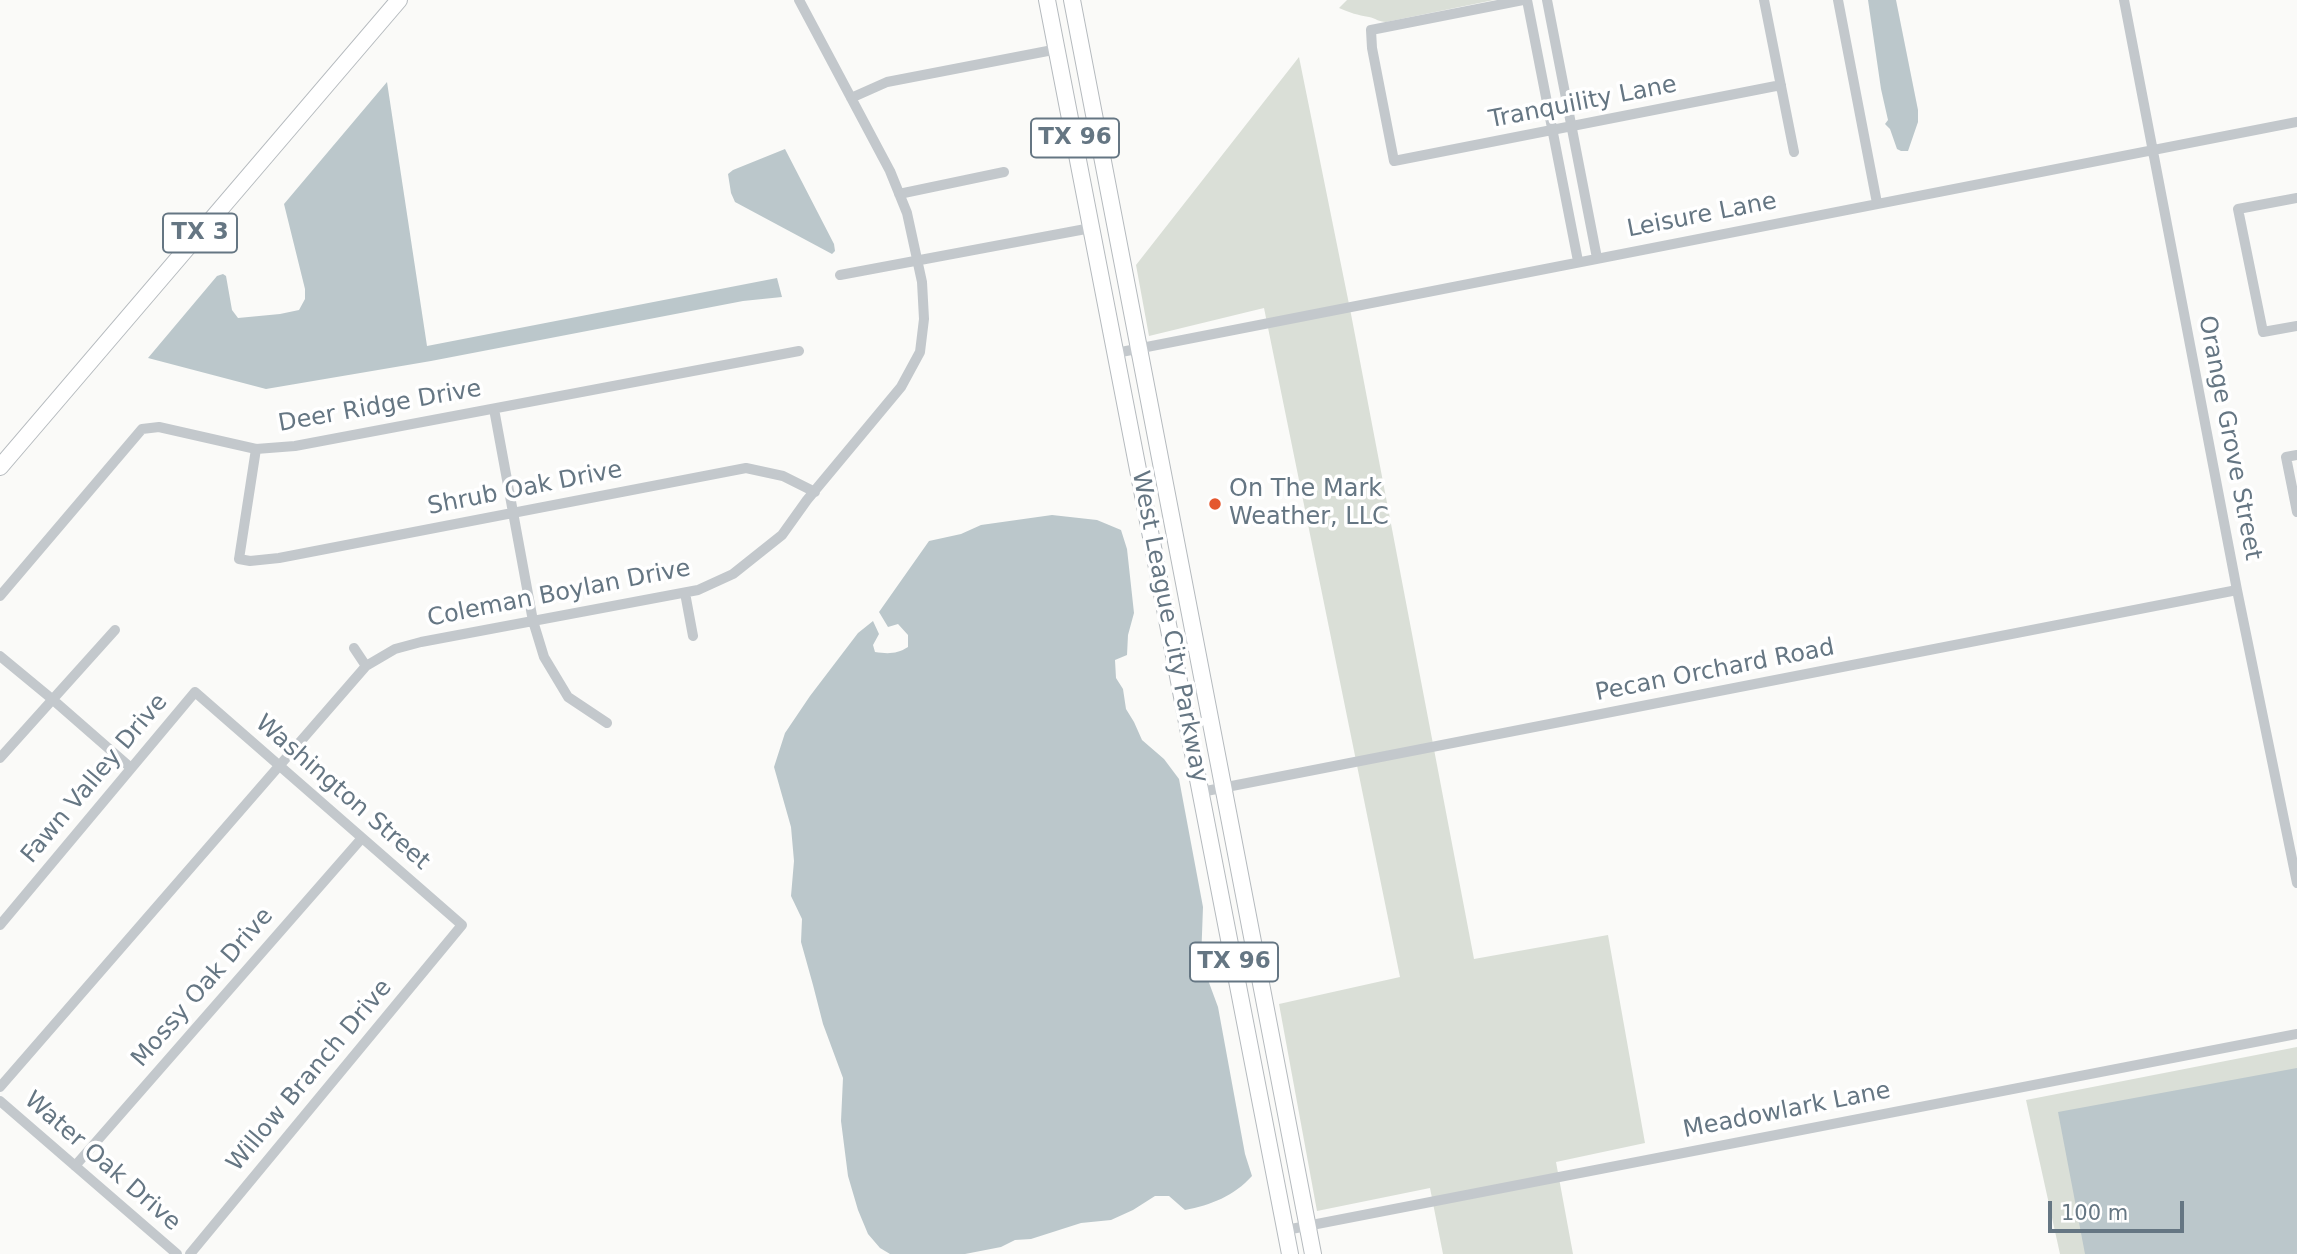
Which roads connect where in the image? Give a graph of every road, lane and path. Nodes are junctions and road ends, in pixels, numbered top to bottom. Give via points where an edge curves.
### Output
1 (399, 0) edge
2 (799, 0) edge
3 (1047, 0) edge
4 (1072, 0) edge
5 (1525, 0) edge
6 (1547, 0) edge
7 (1764, 0) edge
8 (1838, 0) edge
9 (2124, 0) edge
10 (1081, 44) junction
11 (1058, 49) junction
12 (1781, 85) junction
13 (851, 98) junction
14 (2297, 121) edge
15 (1571, 126) junction
16 (1553, 130) junction
17 (2153, 148) junction
18 (1794, 152) dead end
19 (1004, 172) dead end
20 (899, 194) junction
21 (2297, 198) edge
22 (1877, 203) junction
23 (1091, 228) junction
24 (1597, 258) junction
25 (918, 260) junction
26 (1578, 261) junction
27 (840, 275) dead end
28 (2297, 326) edge
29 (1138, 348) junction
30 (799, 351) dead end
31 (1116, 353) junction
32 (494, 409) junction
33 (256, 449) junction
34 (2291, 456) edge
35 (0, 467) edge
36 (814, 492) junction
37 (2297, 512) edge
38 (514, 513) junction
39 (2237, 590) junction
40 (685, 593) junction
41 (0, 596) edge
42 (533, 621) junction
43 (115, 630) dead end
44 (692, 636) dead end
45 (355, 648) dead end
46 (0, 656) edge
47 (366, 666) junction
48 (195, 692) joint
49 (52, 699) junction
50 (607, 723) dead end
51 (0, 758) edge
52 (280, 766) junction
53 (131, 768) junction
54 (1224, 788) junction
55 (1201, 793) junction
56 (362, 838) junction
57 (2297, 883) edge
58 (0, 925) edge
59 (462, 925) joint
60 (2297, 1034) edge
61 (0, 1087) edge
62 (0, 1101) edge
63 (75, 1166) junction
64 (1308, 1225) junction
65 (1286, 1230) junction
66 (177, 1254) edge
67 (190, 1254) edge
68 (1290, 1254) edge
69 (1313, 1254) edge

1 - 35 main road, TX 3
2 - 13 street, Coleman Boylan Drive
3 - 11 main road, West League City Parkway / TX 96
4 - 10 main road, West League City Parkway / TX 96
5 - 16 street
5 - 16 street, Tranquility Lane via 1371,30 1394,161
6 - 15 street
7 - 12 street
8 - 22 street
9 - 17 street, Orange Grove Street
10 - 11 main road
10 - 29 main road, West League City Parkway / TX 96
11 - 13 street via 887,82
11 - 23 main road, West League City Parkway / TX 96
12 - 15 street, Tranquility Lane
12 - 18 street
13 - 20 street, Coleman Boylan Drive
14 - 17 street, Leisure Lane
15 - 16 street, Tranquility Lane
15 - 24 street
16 - 26 street
17 - 22 street, Leisure Lane
17 - 39 street, Orange Grove Street
19 - 20 street
20 - 25 street, Coleman Boylan Drive
21 - 28 street via 2238,209 2263,332
22 - 24 street, Leisure Lane
23 - 25 street
23 - 31 main road, West League City Parkway / TX 96
24 - 26 street, Leisure Lane
25 - 27 street
25 - 36 street, Coleman Boylan Drive via 924,319 920,352 901,387
26 - 29 street, Leisure Lane
29 - 31 street, Leisure Lane
29 - 54 main road, West League City Parkway / TX 96
30 - 32 street, Deer Ridge Drive
31 - 55 main road, West League City Parkway / TX 96
32 - 33 street, Deer Ridge Drive via 295,446
32 - 38 street
33 - 38 street, Shrub Oak Drive via 239,559 279,558
33 - 41 street, Deer Ridge Drive via 159,427 142,429
34 - 37 street
36 - 38 street, Shrub Oak Drive via 783,475 746,468
36 - 40 street, Coleman Boylan Drive via 782,535 733,574
38 - 42 street
39 - 54 street, Pecan Orchard Road
39 - 57 street, Orange Grove Street
40 - 42 street, Coleman Boylan Drive
40 - 44 street
42 - 47 street, Coleman Boylan Drive via 395,649
42 - 50 street via 544,657 568,697
43 - 49 street
45 - 47 street
46 - 49 street
47 - 52 street, Coleman Boylan Drive
48 - 52 street, Washington Street
48 - 53 street, Fawn Valley Drive
49 - 51 street
49 - 53 street
52 - 56 street, Washington Street
52 - 61 street, Coleman Boylan Drive
53 - 58 street, Fawn Valley Drive
54 - 55 street, Pecan Orchard Road
54 - 64 main road, West League City Parkway / TX 96
55 - 65 main road, West League City Parkway / TX 96
56 - 59 street, Washington Street
56 - 63 street, Mossy Oak Drive
59 - 67 street, Willow Branch Drive
60 - 64 street, Meadowlark Lane
62 - 63 street, Water Oak Drive
63 - 66 street, Water Oak Drive
64 - 65 street, Meadowlark Lane
64 - 69 main road, West League City Parkway / TX 96
65 - 68 main road, West League City Parkway / TX 96

